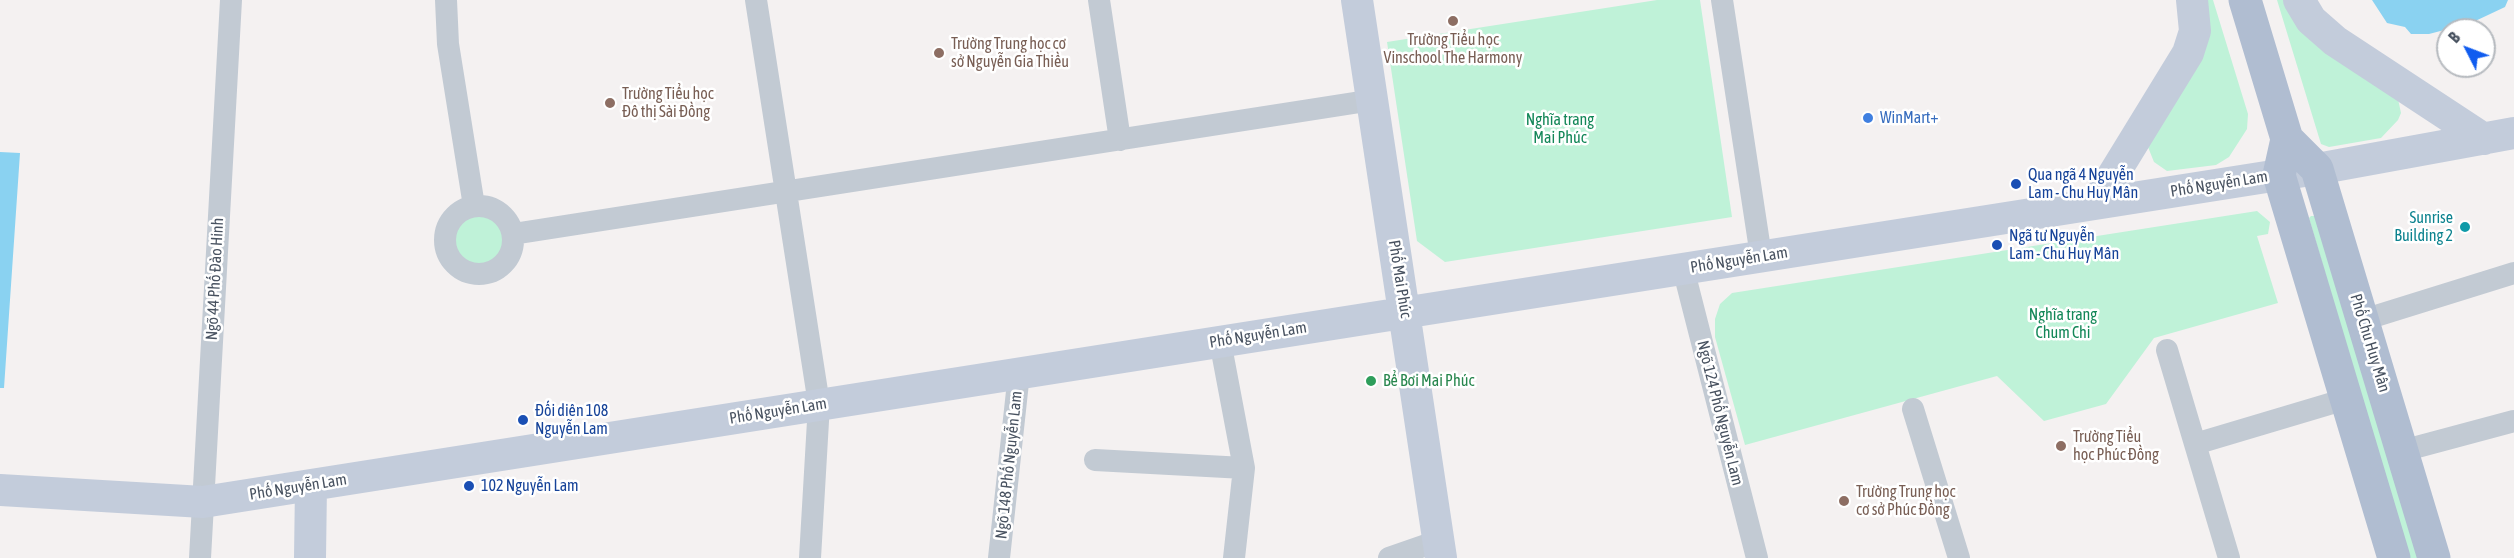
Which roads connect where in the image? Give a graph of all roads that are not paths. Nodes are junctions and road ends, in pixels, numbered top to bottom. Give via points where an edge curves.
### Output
1 (231, 0) edge
2 (446, 0) edge
3 (756, 0) edge
4 (1099, 0) edge
5 (1357, 0) edge
6 (1722, 0) edge
7 (2192, 0) edge
8 (2245, 0) edge
9 (2299, 0) edge
10 (1372, 100) junction
11 (2514, 133) edge
12 (2287, 138) junction
13 (2484, 139) junction
14 (1120, 140) junction
15 (2318, 169) junction
16 (2279, 175) junction
17 (786, 191) junction
18 (2096, 203) junction
19 (474, 206) junction
20 (513, 234) junction
21 (1761, 256) junction
22 (1683, 268) junction
23 (2514, 273) edge
24 (1405, 312) junction
25 (2363, 320) junction
26 (1221, 341) junction
27 (2167, 350) dead end
28 (1019, 373) junction
29 (2346, 399) junction
30 (819, 405) junction
31 (1913, 409) dead end
32 (2514, 421) edge
33 (2195, 444) junction
34 (2402, 451) junction
35 (1095, 460) dead end
36 (1244, 468) junction
37 (311, 485) junction
38 (0, 490) edge
39 (203, 502) junction
40 (1439, 549) edge
41 (200, 558) edge
42 (310, 558) edge
43 (810, 558) edge
44 (999, 558) edge
45 (1234, 558) edge
46 (1389, 558) edge
47 (1757, 558) edge
48 (1959, 558) edge
49 (2229, 558) edge
50 (2394, 558) edge
51 (2434, 558) edge

1 - 39 street, Ngõ 44 Phố Đào Hinh
2 - 19 street via 448,44
3 - 17 street
4 - 14 street
5 - 10 street, Phố Mai Phúc
6 - 21 street
7 - 18 street via 2195,31 2188,52
8 - 12 main road, Phố Chu Huy Mân
9 - 13 street via 2311,20 2335,40
10 - 14 street
10 - 24 street, Phố Mai Phúc
11 - 13 street, Phố Nguyễn Lam
12 - 15 main road, Phố Chu Huy Mân
12 - 16 main road, Phố Chu Huy Mân
13 - 15 street, Phố Nguyễn Lam
14 - 17 street
15 - 16 street, Phố Nguyễn Lam
15 - 25 main road, Phố Chu Huy Mân
16 - 18 street, Phố Nguyễn Lam
16 - 29 main road, Phố Chu Huy Mân
17 - 20 street
17 - 30 street
18 - 21 street, Phố Nguyễn Lam
19 - 20 street via 499,212
19 - 20 street via 458,214 446,233 447,250 460,268 481,274 497,268 511,252
21 - 22 street, Phố Nguyễn Lam
22 - 24 street, Phố Nguyễn Lam
22 - 47 street, Ngõ 124 Phố Nguyễn Lam
23 - 25 street
24 - 26 street, Phố Nguyễn Lam
24 - 40 street, Phố Mai Phúc
25 - 34 main road, Phố Chu Huy Mân
26 - 28 street, Phố Nguyễn Lam
26 - 36 street
27 - 33 street
28 - 30 street, Phố Nguyễn Lam
28 - 44 street, Ngõ 148 Phố Nguyễn Lam
29 - 33 street
29 - 50 main road, Phố Chu Huy Mân
30 - 37 street, Phố Nguyễn Lam
30 - 43 street
31 - 48 street
32 - 34 street
33 - 49 street
34 - 51 main road, Phố Chu Huy Mân
35 - 36 street
36 - 45 street
37 - 39 street, Phố Nguyễn Lam
37 - 42 street
38 - 39 street, Phố Nguyễn Lam
39 - 41 street, Ngõ 44 Phố Đào Hinh
40 - 46 street

